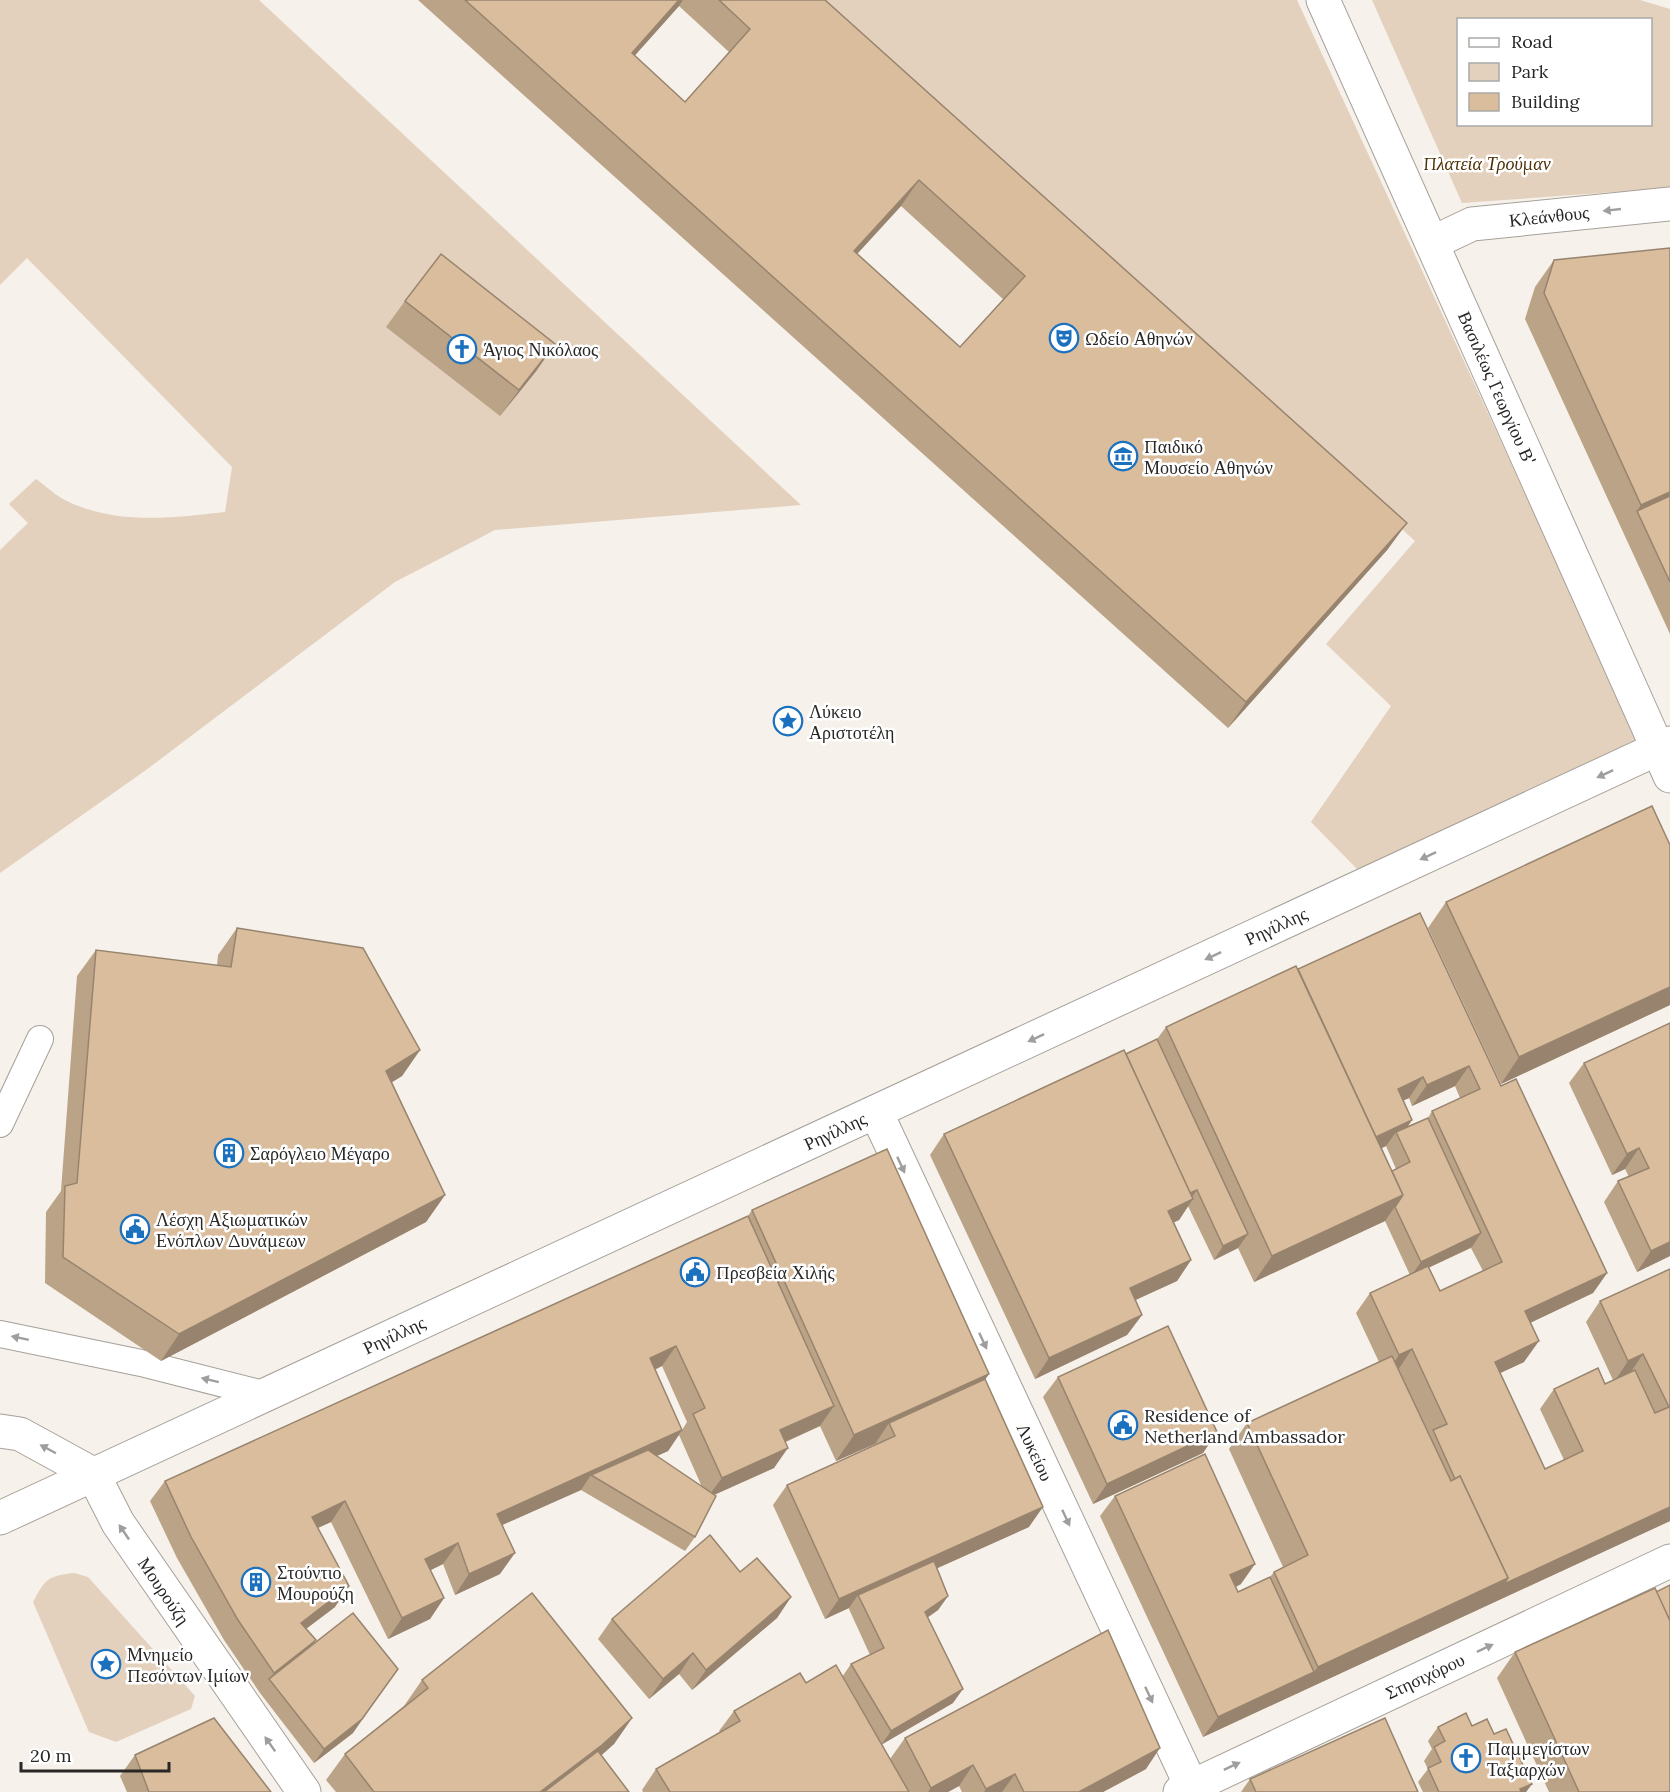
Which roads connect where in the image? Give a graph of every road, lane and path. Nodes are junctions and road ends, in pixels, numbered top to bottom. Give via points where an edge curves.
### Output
1 (1323, 0) edge
2 (1670, 204) edge
3 (1432, 243) junction
4 (1666, 756) edge
5 (40, 1039) dead end
6 (876, 1112) junction
7 (0, 1124) edge
8 (0, 1334) edge
9 (267, 1395) junction
10 (0, 1431) edge
11 (93, 1474) junction
12 (0, 1518) edge
13 (1670, 1561) edge
14 (1189, 1790) edge
15 (304, 1792) edge

1 - 3 street, Βασιλέως Γεωργίου Β'
2 -> 3 street, Κλεάνθους via 1472,224
3 - 4 street, Βασιλέως Γεωργίου Β'
4 -> 6 street, Ρηγίλλης
5 - 7 lane
6 - 9 street, Ρηγίλλης
6 -> 14 street, Λυκείου
9 -> 8 lane via 141,1363
9 - 11 street, Ρηγίλλης
11 -> 10 street via 20,1434
11 - 12 street, Ρηγίλλης
15 -> 11 street, Μουρούζη via 118,1524
14 -> 13 street, Στησιχόρου

